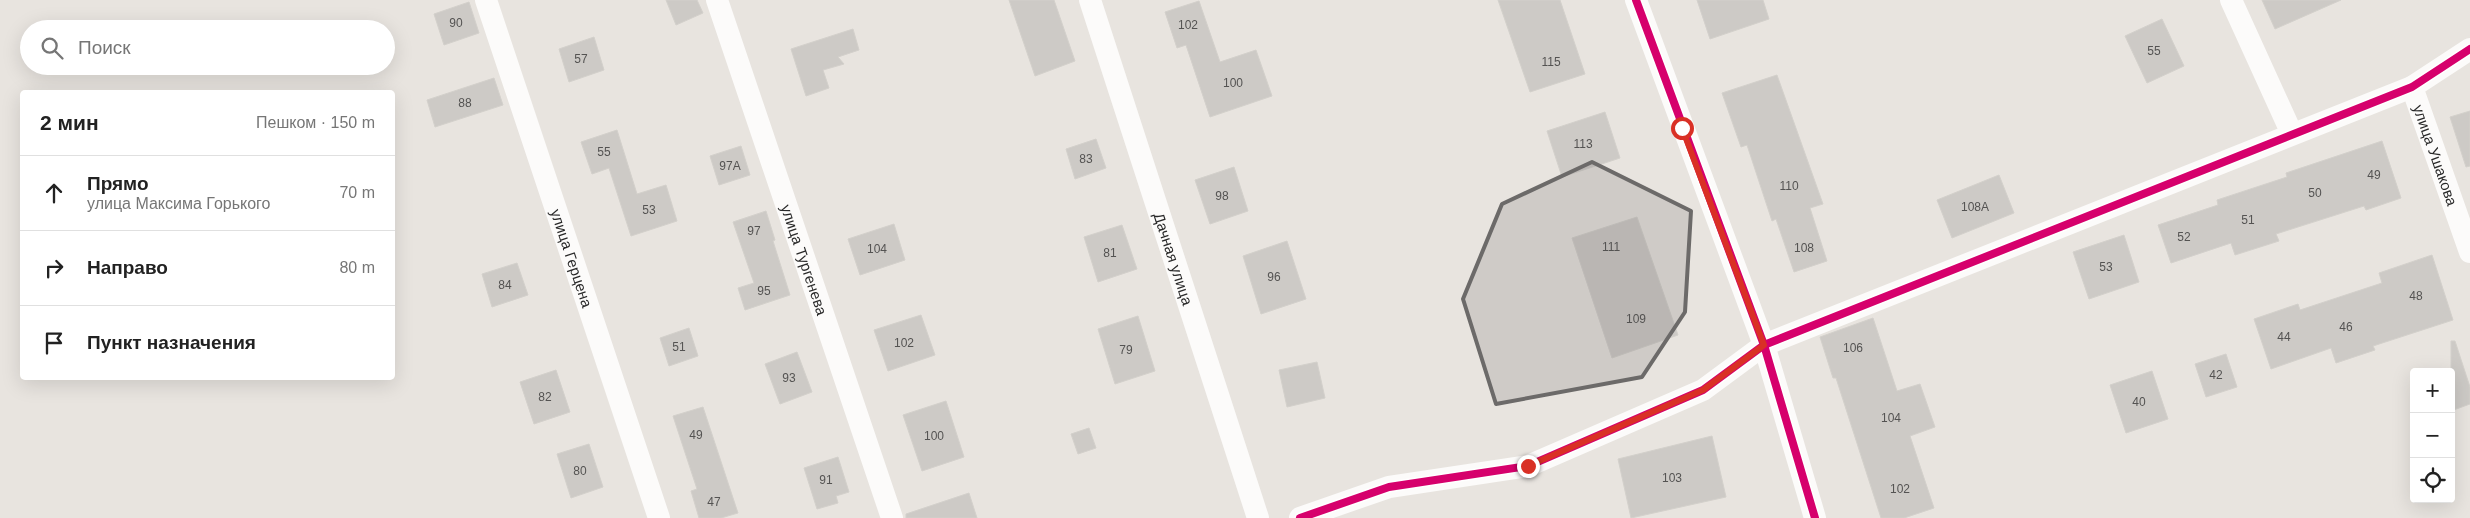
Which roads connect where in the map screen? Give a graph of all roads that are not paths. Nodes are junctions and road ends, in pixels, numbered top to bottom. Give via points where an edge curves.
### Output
1 (486, 0) edge
2 (716, 0) edge
3 (1090, 0) edge
4 (1636, 0) edge
5 (2231, 0) edge
6 (2470, 49) edge
7 (2412, 87) junction
8 (2292, 134) junction
9 (2470, 252) edge
10 (1764, 345) junction
11 (659, 518) edge
12 (892, 518) edge
13 (1258, 518) edge
14 (1300, 518) edge
15 (1815, 518) edge

1 - 11 street, улица Герцена
2 - 12 street, улица Тургенева
3 - 13 street, Дачная улица
4 - 10 street
5 - 8 street
6 - 7 street
7 - 8 street
7 - 9 street, улица Ушакова
8 - 10 street
10 - 14 street via 1703,390 1528,466 1389,487
10 - 15 street

